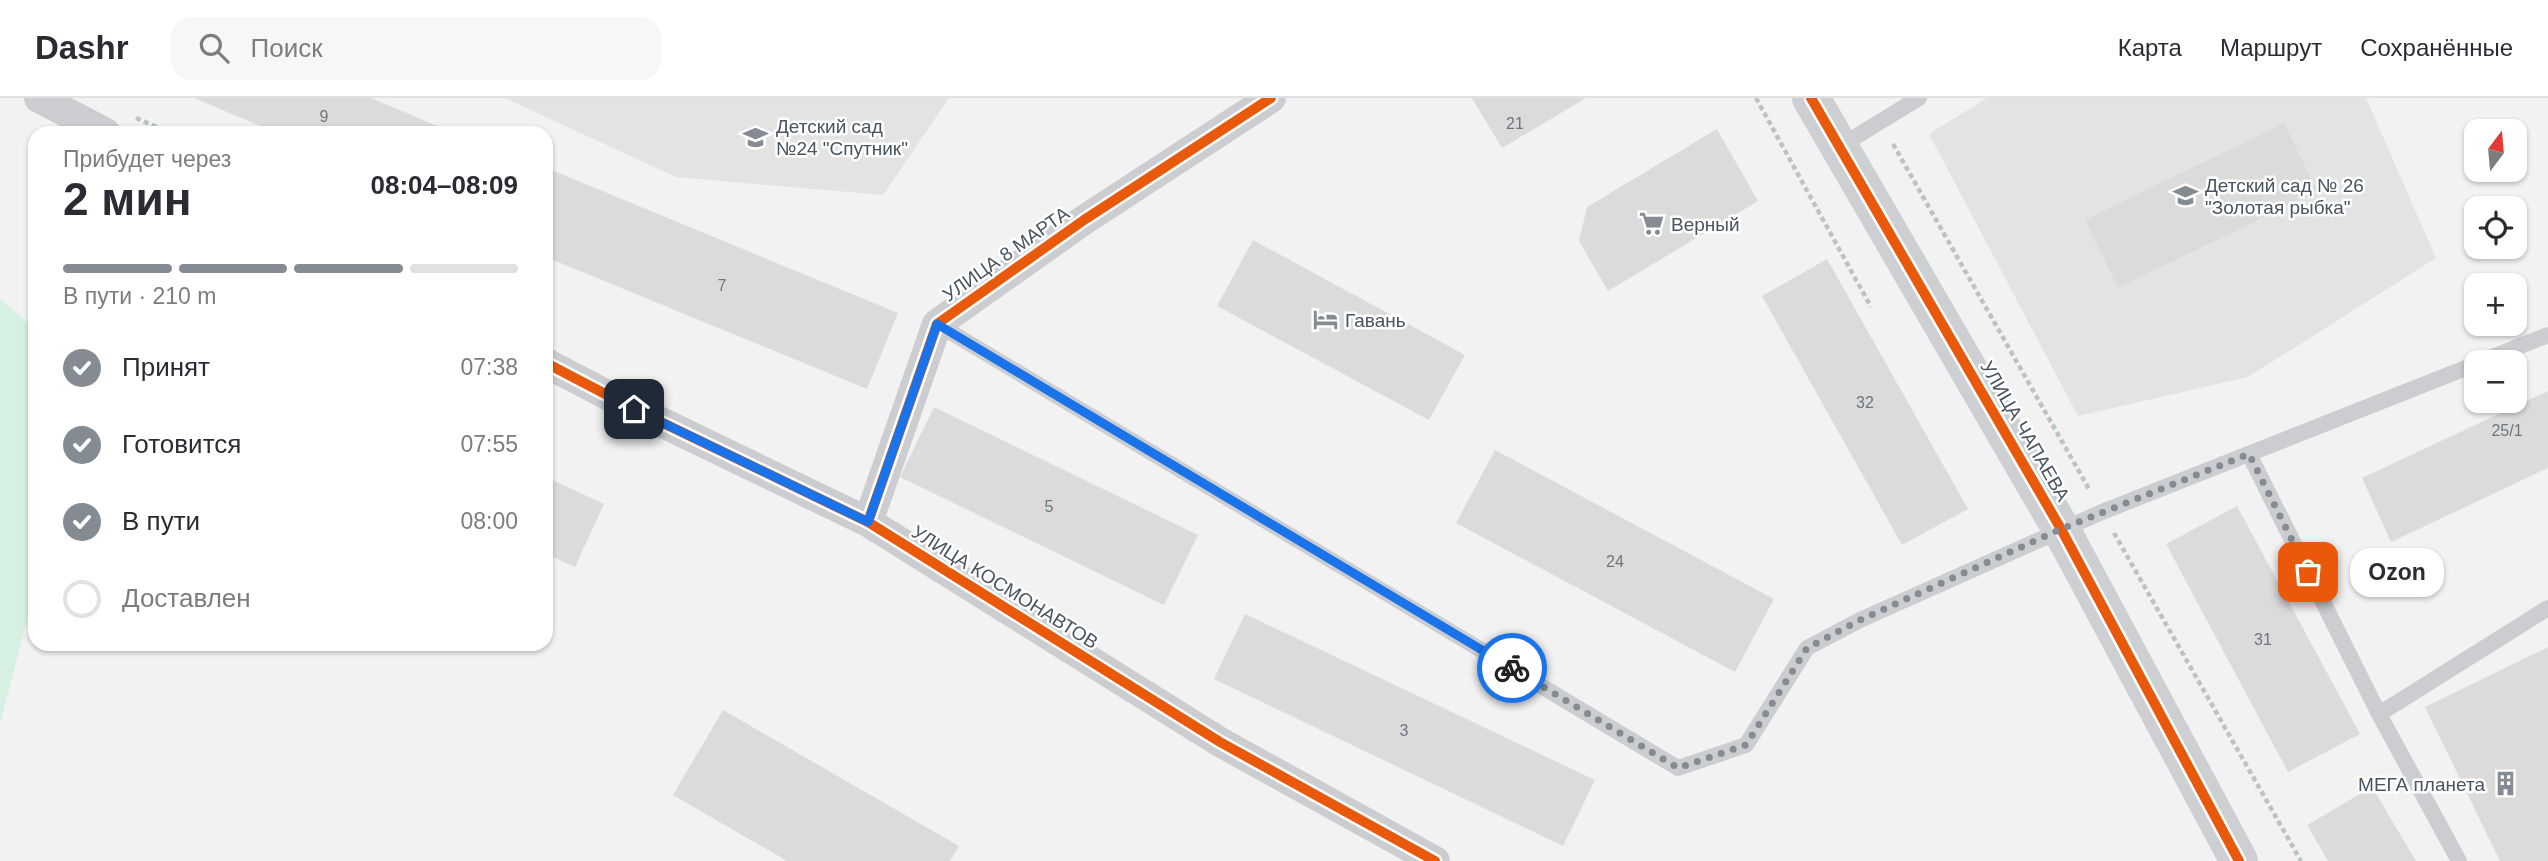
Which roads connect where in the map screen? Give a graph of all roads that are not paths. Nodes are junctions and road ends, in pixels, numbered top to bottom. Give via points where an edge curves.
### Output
1 (39, 98) edge
2 (1271, 98) edge
3 (1811, 98) edge
4 (1919, 98) edge
5 (93, 126) edge
6 (1839, 147) junction
7 (937, 324) junction
8 (2548, 335) edge
9 (2510, 350) edge
10 (553, 367) edge
11 (2464, 369) edge
12 (2249, 454) junction
13 (868, 522) junction
14 (2061, 529) junction
15 (2548, 608) edge
16 (2379, 714) junction
17 (1435, 861) edge
18 (2239, 861) edge
19 (2459, 861) edge

1 - 5 street
2 - 7 street, УЛИЦА 8 МАРТА via 1084,220
3 - 6 street, УЛИЦА ЧАПАЕВА
4 - 6 lane
6 - 14 street, УЛИЦА ЧАПАЕВА
7 - 13 street, УЛИЦА 8 МАРТА
7 - 14 lane via 1678,768 1746,745 1807,648
8 - 9 lane
10 - 13 street, УЛИЦА КОСМОНАВТОВ
11 - 12 lane
12 - 14 lane
12 - 16 lane
13 - 17 street, УЛИЦА КОСМОНАВТОВ via 1220,742
14 - 18 street, УЛИЦА ЧАПАЕВА
15 - 16 lane
16 - 19 lane

